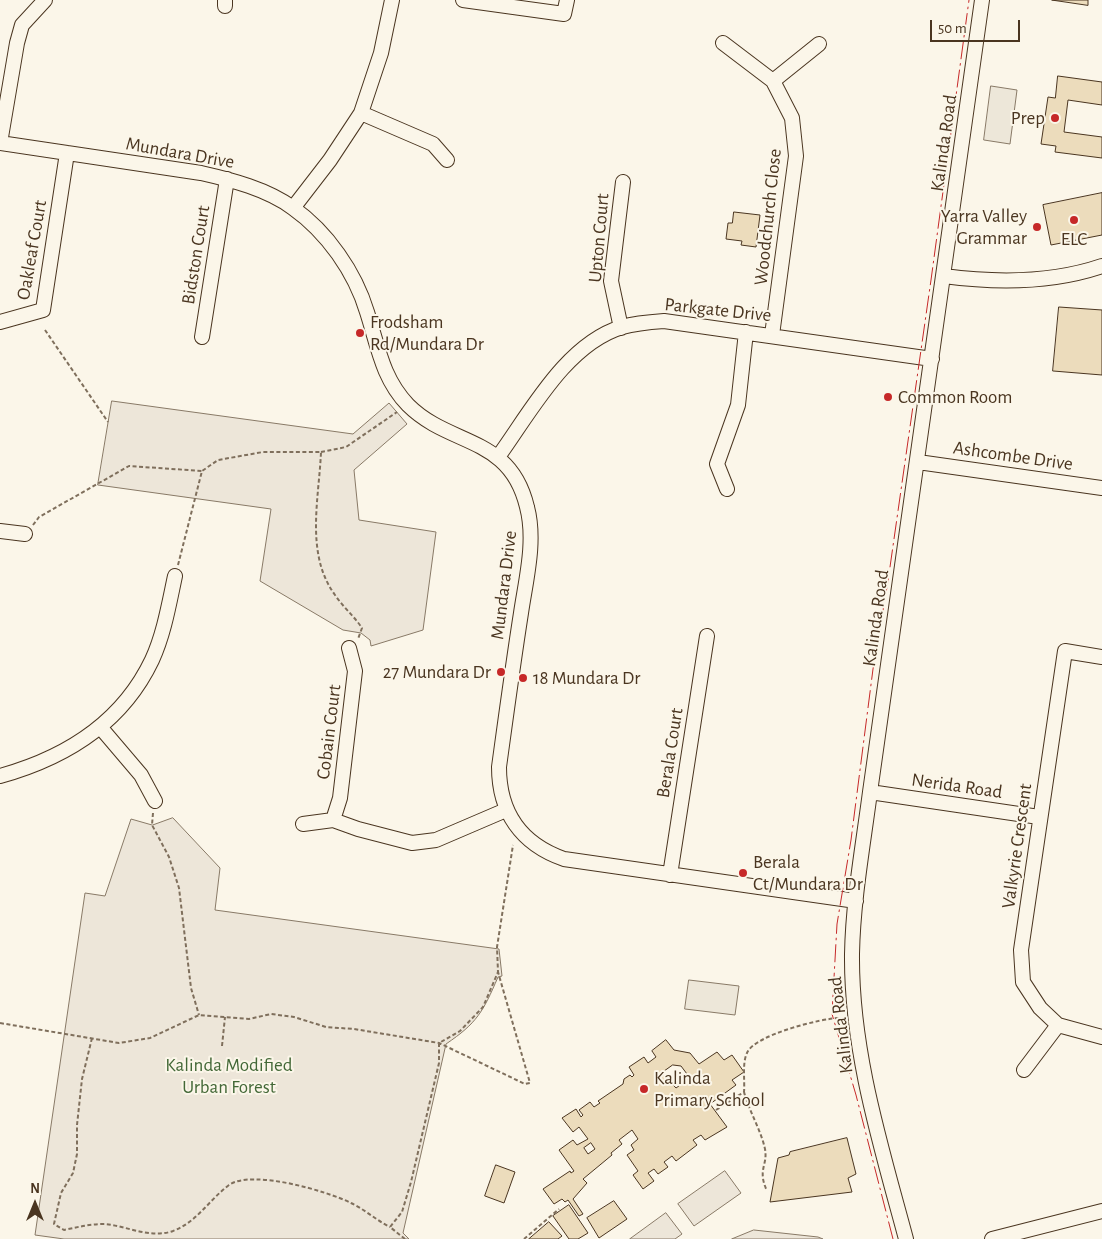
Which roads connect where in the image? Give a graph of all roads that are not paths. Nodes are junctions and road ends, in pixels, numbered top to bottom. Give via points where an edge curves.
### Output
1 (46, 0) edge
2 (392, 0) edge
3 (463, 0) edge
4 (567, 0) edge
5 (982, 0) edge
6 (723, 42) dead end
7 (819, 44) dead end
8 (773, 81) junction
9 (361, 113) junction
10 (0, 143) edge
11 (67, 153) junction
12 (447, 160) dead end
13 (227, 179) junction
14 (623, 182) dead end
15 (293, 208) junction
16 (1102, 266) edge
17 (944, 276) junction
18 (0, 322) edge
19 (621, 328) junction
20 (746, 332) junction
21 (772, 335) junction
22 (202, 337) dead end
23 (932, 359) junction
24 (498, 457) junction
25 (918, 462) junction
26 (1102, 488) edge
27 (727, 489) dead end
28 (0, 531) edge
29 (24, 534) road end
30 (175, 576) road end
31 (707, 636) dead end
32 (349, 648) road end
33 (1102, 657) edge
34 (101, 728) junction
35 (0, 776) edge
36 (870, 792) junction
37 (155, 802) road end
38 (506, 810) junction
39 (1039, 817) junction
40 (334, 820) junction
41 (302, 824) dead end
42 (670, 875) junction
43 (856, 900) junction
44 (1058, 1025) junction
45 (1102, 1036) edge
46 (1024, 1070) dead end
47 (1102, 1211) edge
48 (906, 1239) edge
49 (992, 1239) edge

1 - 10 street via 22,25
2 - 9 street via 380,54
3 - 4 street via 564,14
5 - 17 street, Kalinda Road
6 - 8 street, Woodchurch Close
7 - 8 street
8 - 21 street, Woodchurch Close via 792,118 796,156
9 - 12 street via 433,144
9 - 15 street
10 - 11 street, Mundara Drive
11 - 13 street, Mundara Drive
11 - 18 street, Oakleaf Court via 44,310
13 - 15 street, Mundara Drive
13 - 22 street, Bidston Court
14 - 19 street, Upton Court via 611,281
15 - 24 street, Mundara Drive via 320,233 347,268 367,311 385,372 408,404 433,424 482,445
16 - 17 street via 1036,280
17 - 23 street, Kalinda Road
19 - 20 street, Parkgate Drive via 664,321
19 - 24 street, Parkgate Drive via 593,341 569,361
20 - 21 street, Parkgate Drive
20 - 27 street via 738,405 717,464
21 - 23 street, Parkgate Drive
23 - 25 street, Kalinda Road
24 - 38 street, Mundara Drive via 521,488 531,527 499,768 499,787
25 - 26 street, Ashcombe Drive
25 - 36 street, Kalinda Road
28 - 29 street
30 - 34 street via 168,612 152,659 142,679
31 - 42 street, Berala Court
32 - 40 street, Cobain Court via 355,671 340,798
33 - 39 street, Valkyrie Crescent via 1065,652
34 - 35 street via 30,768
34 - 37 street via 140,775
36 - 39 street, Nerida Road
36 - 43 street, Kalinda Road
38 - 40 street via 436,840 412,843
38 - 42 street, Mundara Drive via 529,840 548,854 581,863
39 - 44 street, Valkyrie Crescent via 1021,967 1029,994
40 - 41 street
42 - 43 street, Mundara Drive
43 - 48 street, Kalinda Road via 852,954 858,1034 877,1127
44 - 45 street, Valkyrie Crescent
44 - 46 street
47 - 49 street

